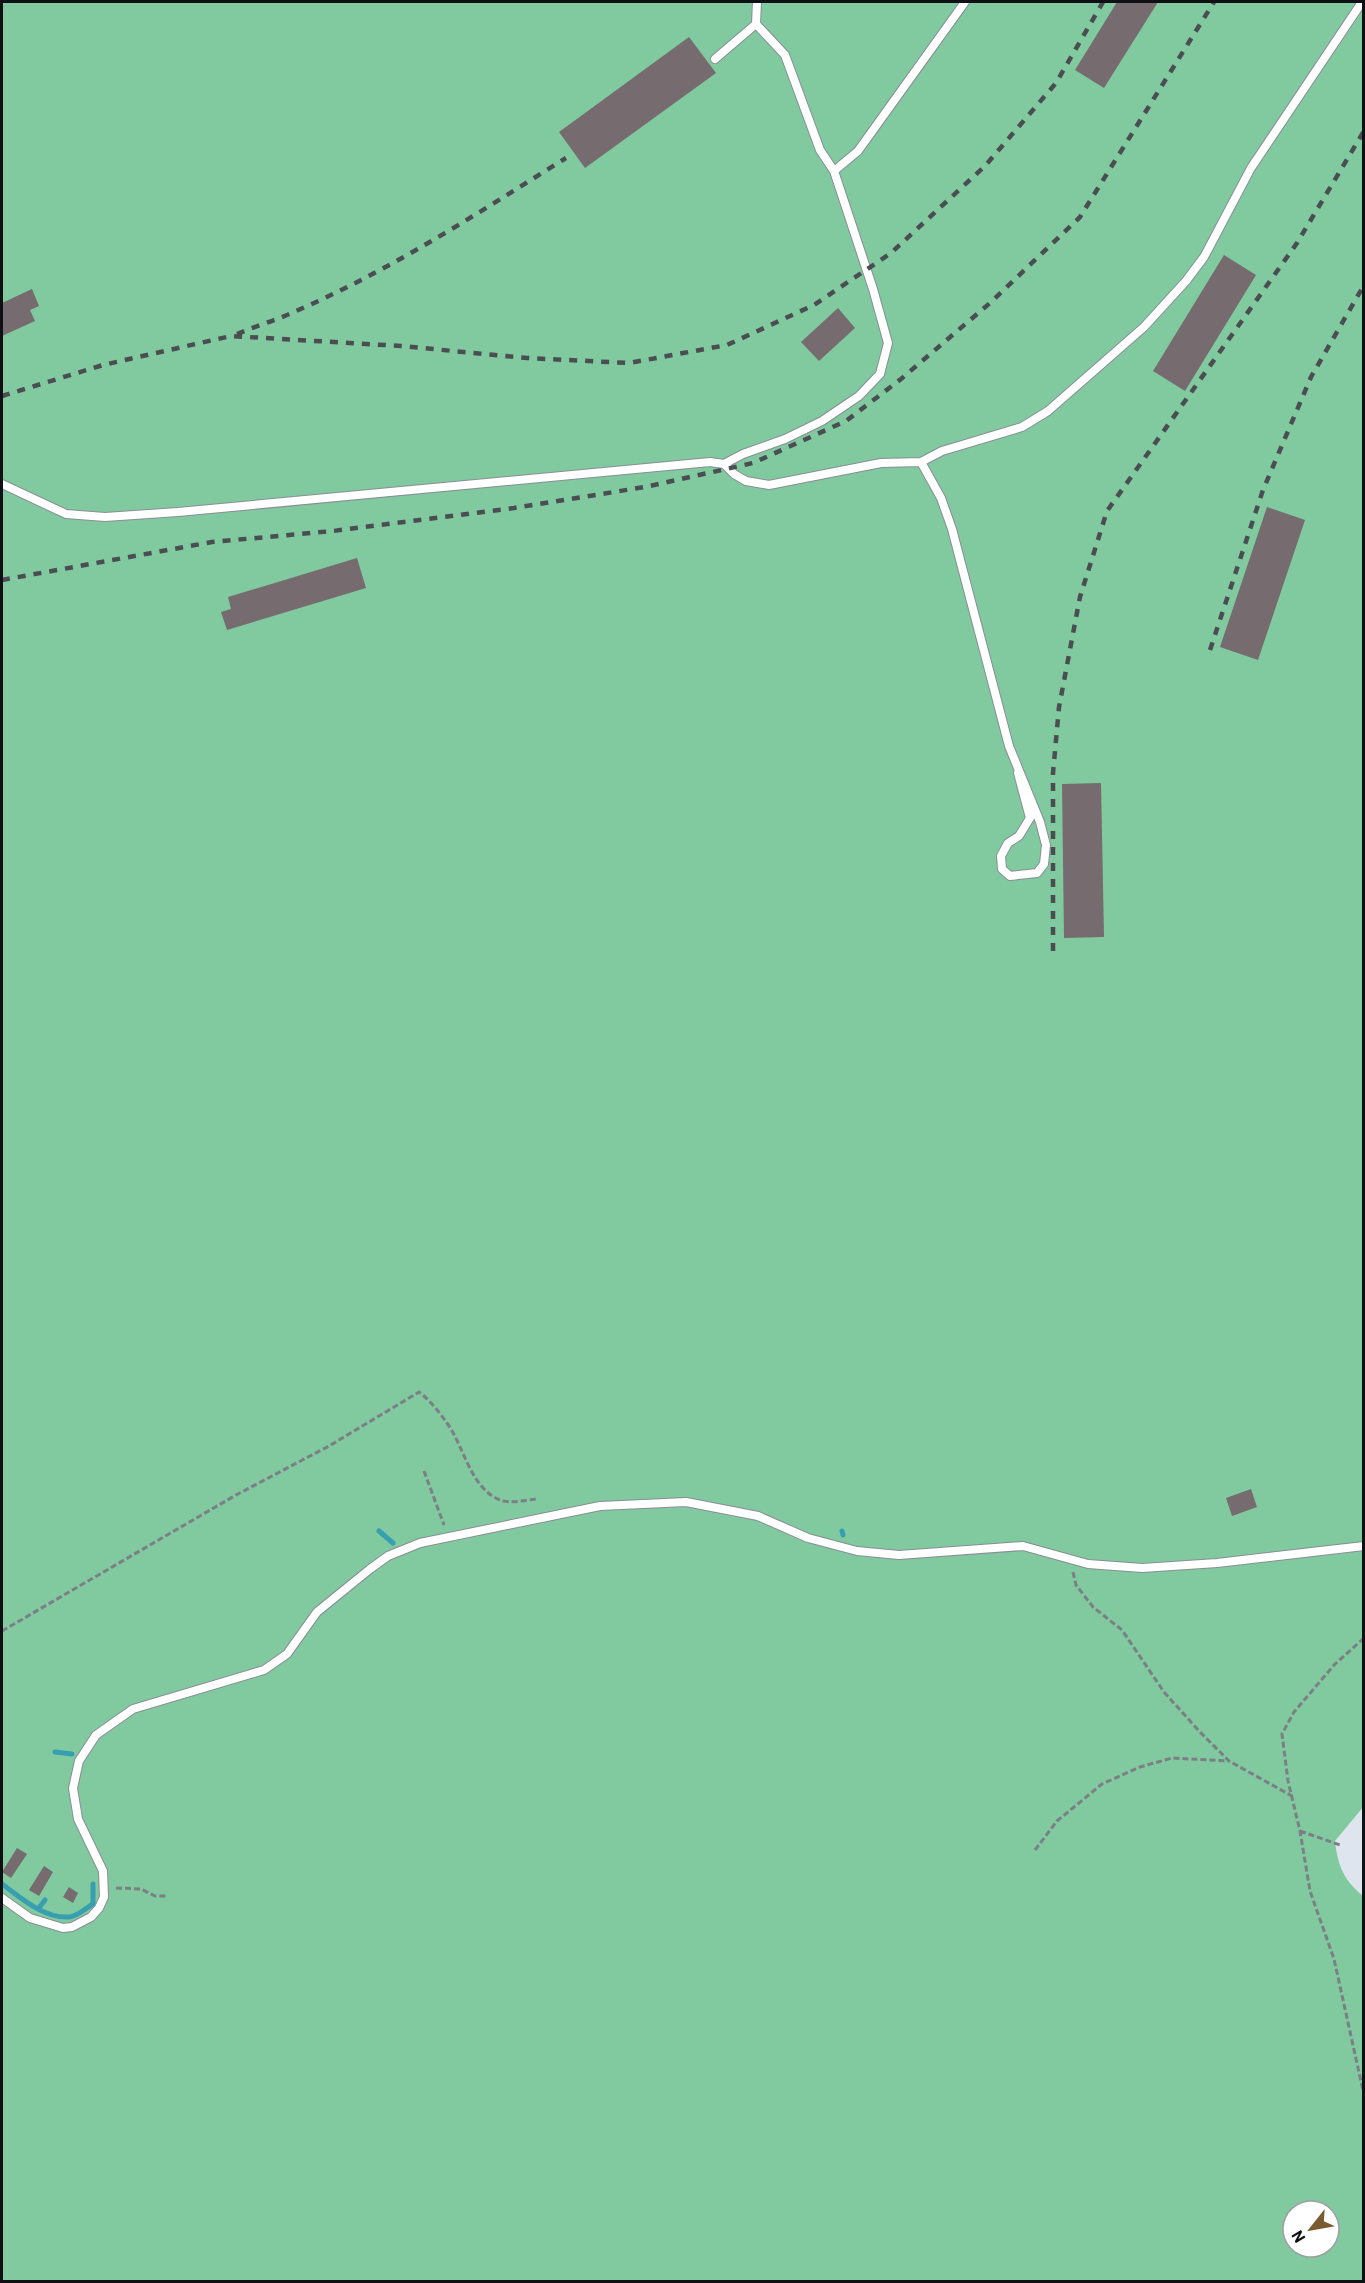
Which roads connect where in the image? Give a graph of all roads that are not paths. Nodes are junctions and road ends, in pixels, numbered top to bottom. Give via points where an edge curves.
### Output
1 (757, 2) edge
2 (965, 2) edge
3 (1362, 2) edge
4 (756, 24) junction
5 (715, 59) dead end
6 (834, 171) junction
7 (921, 462) junction
8 (724, 464) junction
9 (2, 484) edge
10 (1018, 773) junction
11 (1364, 1546) edge
12 (2, 1898) edge

1 - 4 lane
2 - 6 lane via 858,151
3 - 7 lane via 1251,168 1204,256 1144,327 1048,411 1022,427 942,451
4 - 5 lane
4 - 6 lane via 784,54 820,150
6 - 8 lane via 888,343 880,374 859,396 822,420
7 - 8 lane via 881,463 769,485 746,481
7 - 10 lane via 941,498 952,529
8 - 9 lane via 710,462 105,518 66,514
10 - 10 lane via 1046,844 1044,864 1037,873 1010,876 1002,869 1001,856 1030,818
11 - 12 lane via 1142,1568 1098,1565 1023,1546 899,1556 857,1551 808,1538 758,1516 686,1502 600,1506 420,1544 388,1556 317,1611 287,1653 264,1670 133,1709 96,1735 79,1761 74,1788 78,1819 103,1871 105,1888 99,1908 91,1917 63,1928 30,1918

